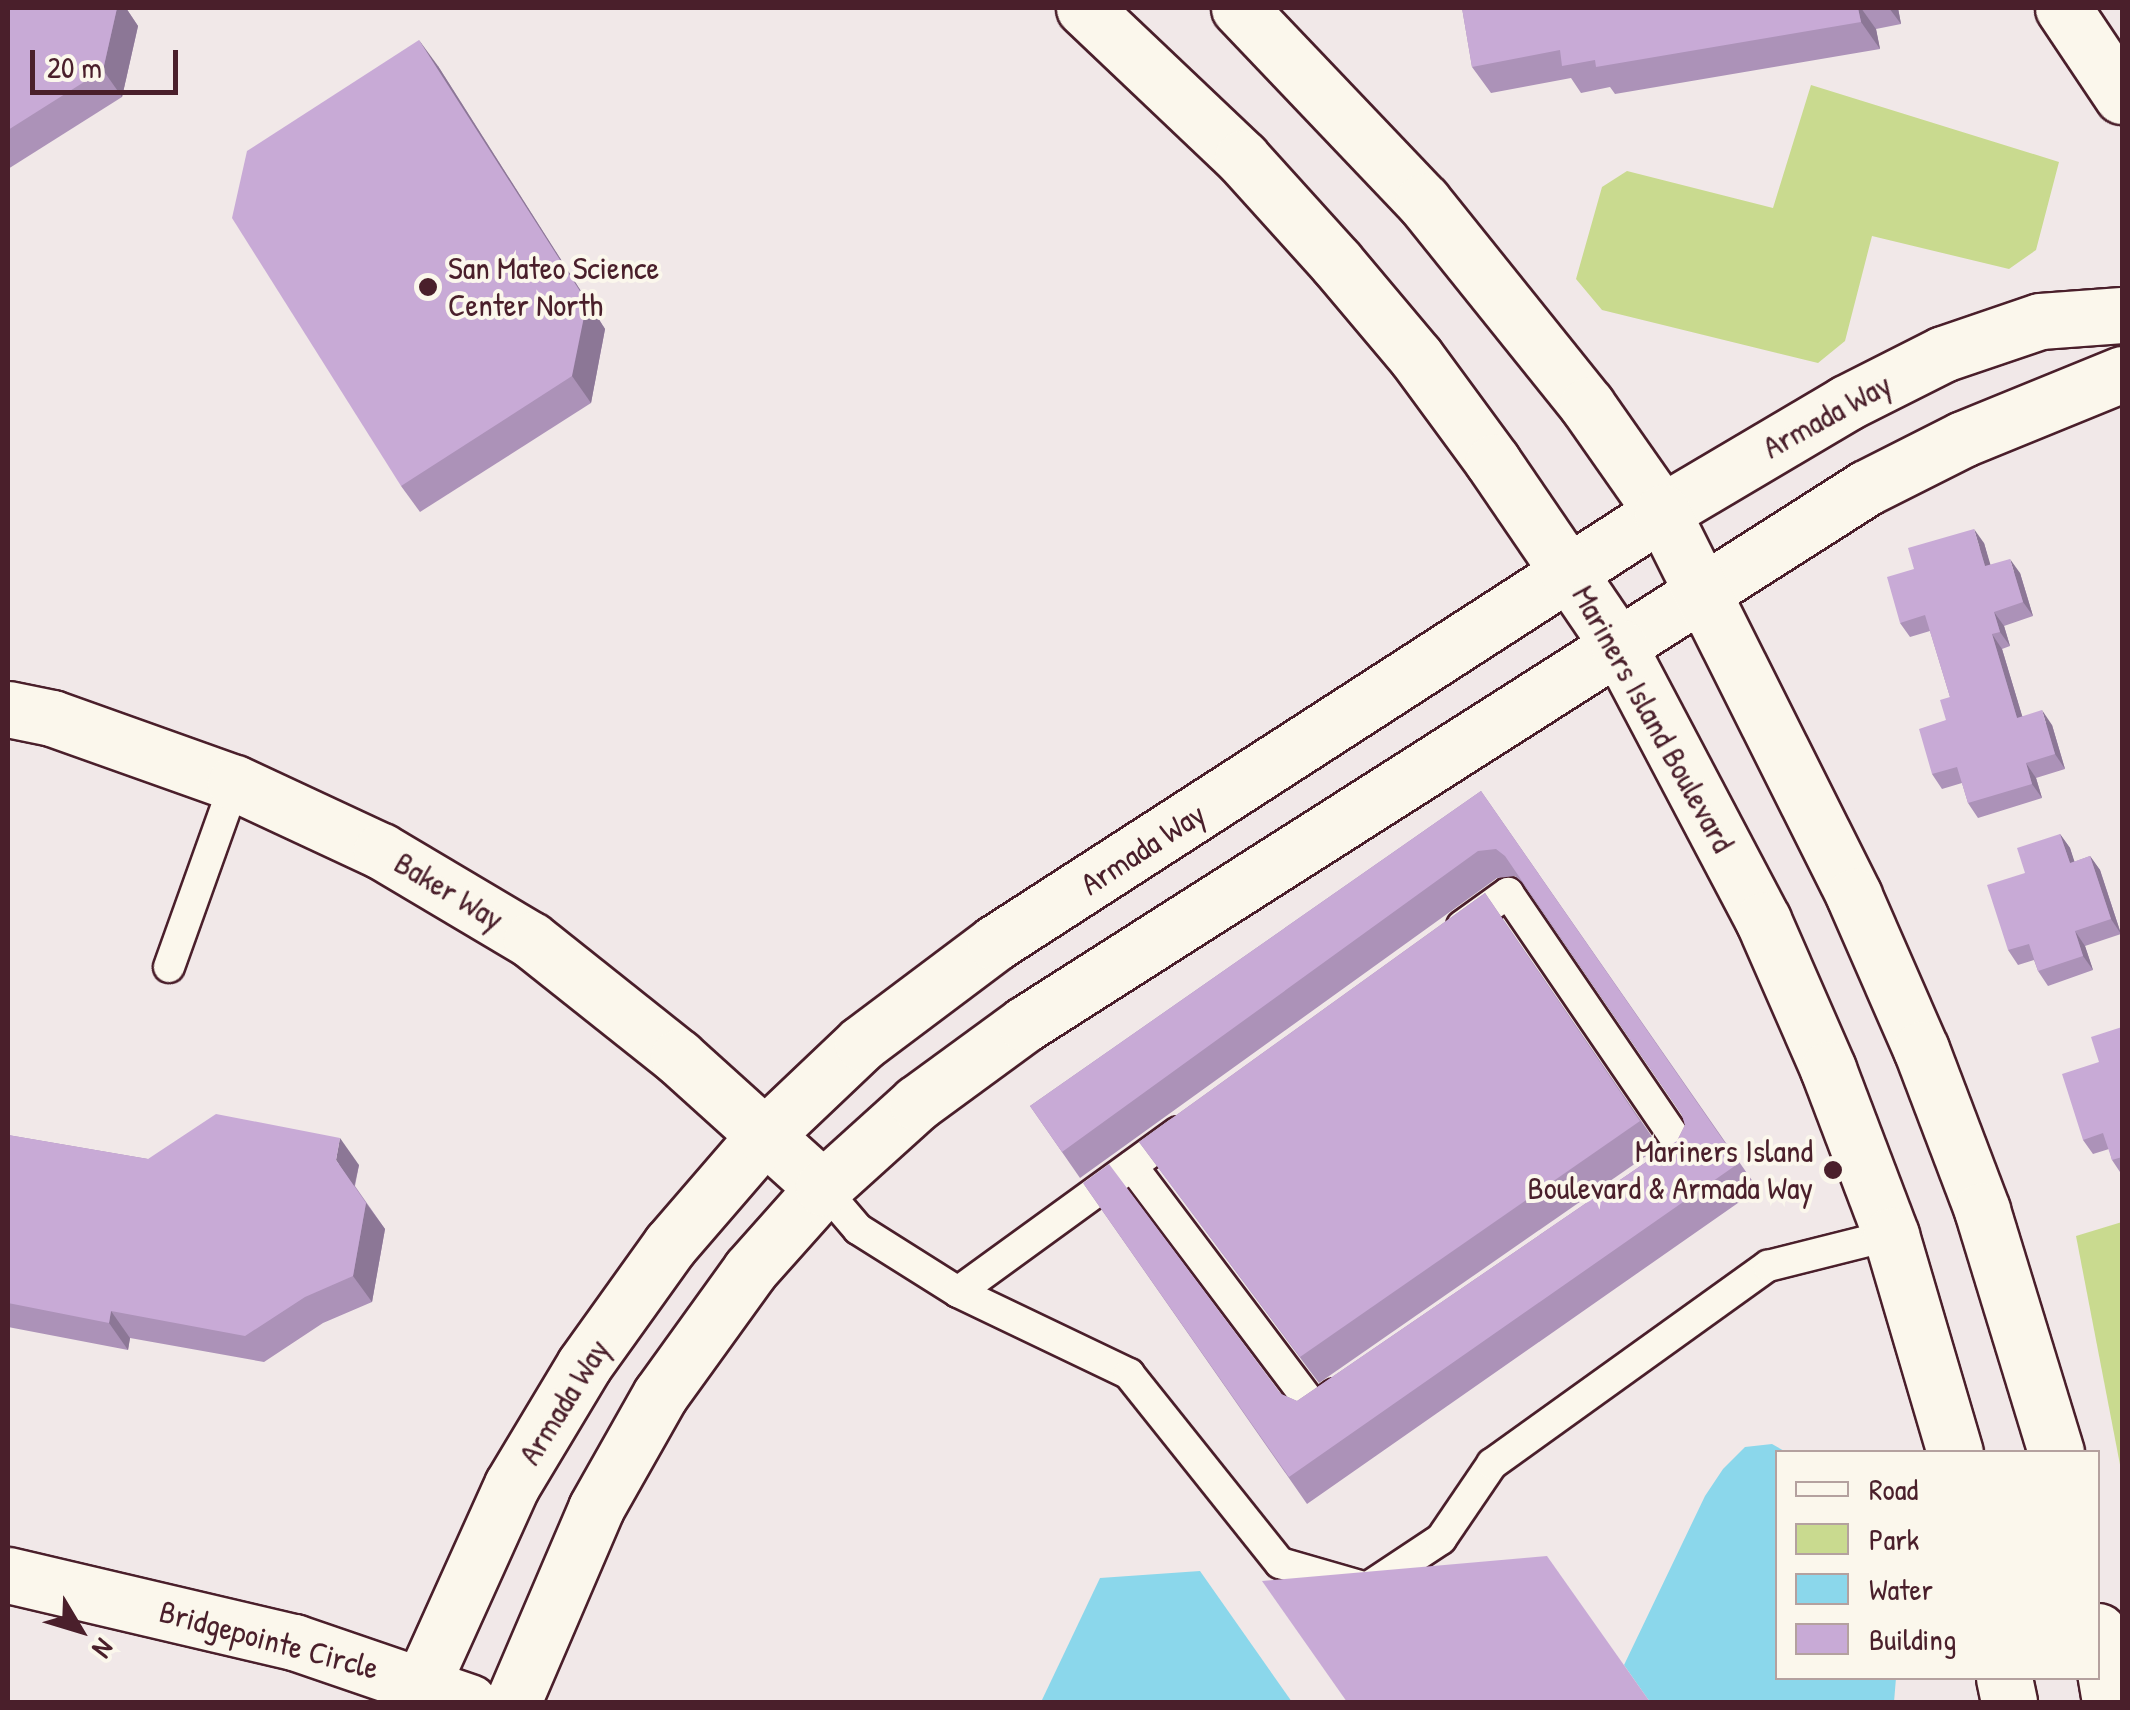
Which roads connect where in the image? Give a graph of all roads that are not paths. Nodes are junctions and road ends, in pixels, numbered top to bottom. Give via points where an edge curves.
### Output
1 (1084, 8) edge
2 (1239, 8) edge
3 (2063, 8) edge
4 (2122, 96) edge
5 (2122, 315) edge
6 (2122, 374) edge
7 (1662, 512) junction
8 (1572, 574) junction
9 (1706, 592) junction
10 (1619, 648) junction
11 (8, 709) edge
12 (235, 782) junction
13 (1445, 938) edge
14 (169, 967) dead end
15 (1210, 1109) edge
16 (764, 1136) junction
17 (1132, 1166) junction
18 (1636, 1186) edge
19 (824, 1188) junction
20 (1891, 1235) junction
21 (958, 1292) junction
22 (1363, 1375) edge
23 (1954, 1450) edge
24 (2055, 1450) edge
25 (8, 1575) edge
26 (2100, 1646) edge
27 (446, 1694) edge
28 (513, 1702) edge
29 (2110, 1702) edge

1 - 8 street, Mariners Island Boulevard via 1242,158 1336,262 1416,357
2 - 7 street via 1422,201 1587,405
3 - 4 street
5 - 7 street, Armada Way via 2040,320 1943,354
6 - 9 street via 1963,439 1866,488
7 - 8 street, Armada Way
7 - 9 street
8 - 10 street, Mariners Island Boulevard
8 - 16 street, Armada Way via 995,943 862,1042
9 - 10 street
9 - 24 street via 1921,1049 1982,1210
10 - 19 street via 1025,1024 918,1103
10 - 20 street, Mariners Island Boulevard via 1762,920
11 - 12 street, Baker Way
12 - 14 lane
12 - 16 street, Baker Way via 381,851 531,940 678,1056
13 - 18 lane via 1508,893 1685,1152
15 - 17 lane
16 - 19 street, Baker Way
16 - 27 street, Armada Way via 670,1245 584,1364 512,1485
17 - 21 lane
17 - 22 lane via 1315,1408
19 - 21 lane via 858,1229
19 - 28 street via 740,1282 660,1395 596,1508
20 - 21 lane via 1768,1266 1492,1464 1441,1539 1367,1588 1280,1563 1129,1374
20 - 23 street, Mariners Island Boulevard
25 - 27 street, Bridgepointe Circle via 294,1642
26 - 29 street

